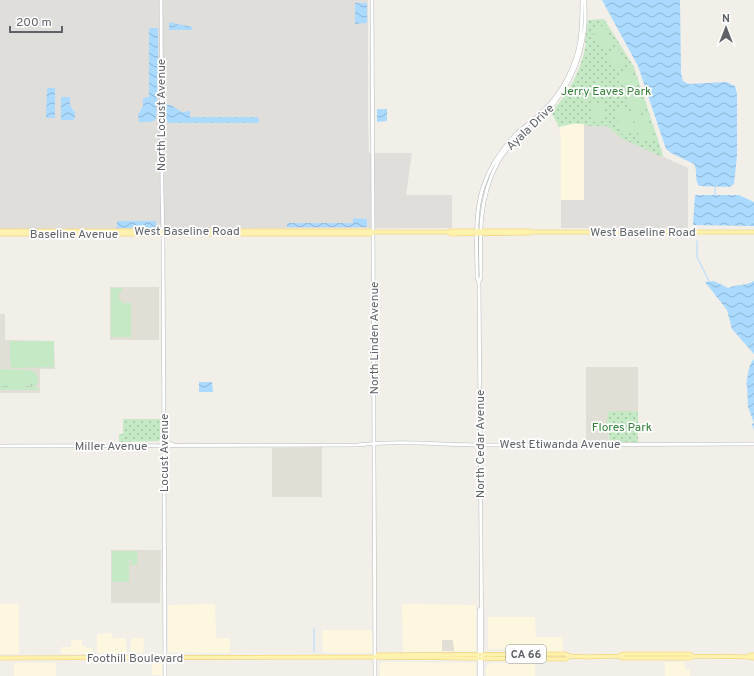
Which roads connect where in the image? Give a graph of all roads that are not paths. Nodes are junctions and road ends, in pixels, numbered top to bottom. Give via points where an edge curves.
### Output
1 (161, 0) edge
2 (372, 0) edge
3 (584, 0) edge
4 (0, 231) edge
5 (374, 232) junction
6 (479, 232) junction
7 (754, 232) edge
8 (163, 233) junction
9 (0, 234) edge
10 (268, 234) joint
11 (164, 436) junction
12 (375, 443) junction
13 (754, 444) edge
14 (270, 445) joint
15 (480, 445) junction
16 (0, 446) edge
17 (163, 446) junction
18 (185, 446) junction
19 (482, 607) junction
20 (479, 616) junction
21 (482, 626) junction
22 (534, 654) junction
23 (562, 654) junction
24 (570, 656) junction
25 (618, 656) junction
26 (693, 656) junction
27 (376, 657) junction
28 (481, 657) junction
29 (754, 657) edge
30 (0, 658) edge
31 (164, 658) junction
32 (542, 658) junction
33 (516, 659) junction
34 (165, 676) edge
35 (375, 676) edge
36 (481, 676) edge

1 - 8 street, North Locust Avenue
2 - 5 street, North Linden Avenue
3 - 6 street, Ayala Drive via 583,42 570,79 561,95 517,138 498,162 485,192
3 - 6 street, Ayala Drive via 579,47 570,73 556,97 545,110 515,135 493,165 480,196
4 - 8 main road, West Baseline Road
5 - 6 main road, West Baseline Road
5 - 8 main road, West Baseline Road
5 - 10 main road, West Baseline Road
5 - 12 street, North Linden Avenue
6 - 7 main road, West Baseline Road
6 - 15 street, North Cedar Avenue
8 - 9 main road, Baseline Avenue
8 - 10 main road, Baseline Avenue
8 - 11 street, Locust Avenue
11 - 17 street, Locust Avenue
11 - 18 street via 168,443
12 - 14 street, West Etiwanda Avenue
12 - 15 street, West Etiwanda Avenue
12 - 27 street, North Linden Avenue
13 - 15 street, West Etiwanda Avenue
14 - 18 street, Miller Avenue
15 - 19 street, North Cedar Avenue
16 - 17 street, Miller Avenue
17 - 18 street, Miller Avenue
17 - 31 street, Locust Avenue
19 - 20 street, North Cedar Avenue
19 - 21 street, North Cedar Avenue
20 - 21 street
20 - 28 street, North Cedar Avenue
21 - 28 street, North Cedar Avenue
22 - 23 main road, CA 66
22 - 28 main road, CA 66
22 - 33 main road via 531,657
23 - 24 main road, CA 66
23 - 32 main road
24 - 25 main road
24 - 32 main road
25 - 26 main road
25 - 26 main road
26 - 29 main road
27 - 28 main road, Foothill Boulevard
27 - 31 main road, Foothill Boulevard
27 - 35 street, North Linden Avenue
28 - 33 main road
28 - 36 street, North Cedar Avenue
30 - 31 main road, Foothill Boulevard
31 - 34 street, Locust Avenue
32 - 33 main road

